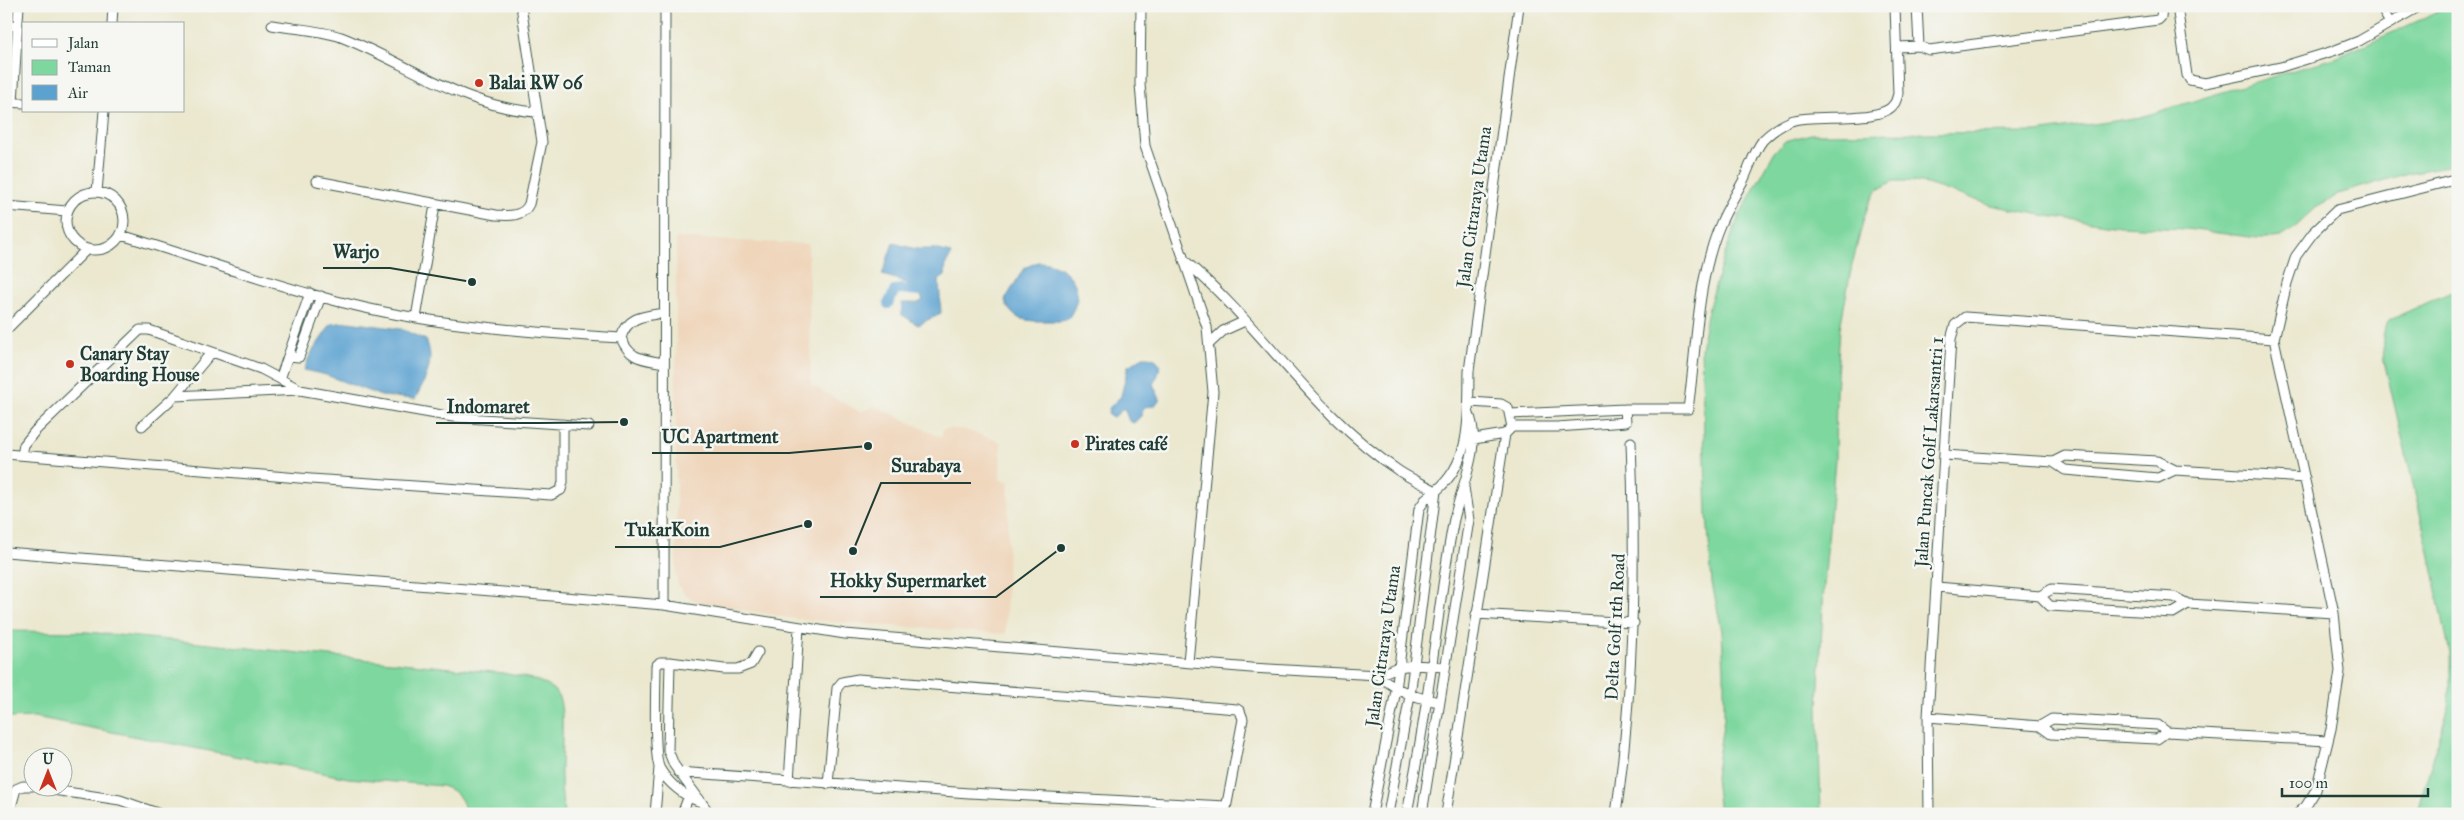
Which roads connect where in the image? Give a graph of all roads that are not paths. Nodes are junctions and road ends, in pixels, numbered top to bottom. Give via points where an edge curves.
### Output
1 (18, 6) edge
2 (113, 6) edge
3 (521, 6) edge
4 (665, 6) edge
5 (1141, 6) edge
6 (1519, 6) edge
7 (1895, 6) edge
8 (1917, 6) edge
9 (2162, 6) edge
10 (2177, 6) edge
11 (2380, 6) edge
12 (2420, 6) edge
13 (112, 22) edge
14 (2390, 23) junction
15 (6, 25) edge
16 (17, 26) junction
17 (272, 26) dead end
18 (1918, 46) junction
19 (1898, 47) junction
20 (10, 102) edge
21 (104, 112) edge
22 (537, 112) junction
23 (2458, 179) edge
24 (317, 180) dead end
25 (97, 192) junction
26 (434, 205) junction
27 (6, 206) edge
28 (67, 211) junction
29 (121, 235) junction
30 (88, 249) junction
31 (1185, 261) junction
32 (310, 293) junction
33 (321, 296) junction
34 (664, 313) junction
35 (416, 318) junction
36 (1245, 321) junction
37 (6, 330) edge
38 (621, 338) junction
39 (2274, 339) junction
40 (1209, 344) junction
41 (210, 353) junction
42 (288, 356) junction
43 (664, 363) junction
44 (280, 379) junction
45 (300, 390) junction
46 (175, 396) junction
47 (1470, 402) junction
48 (1625, 409) junction
49 (1469, 413) junction
50 (1510, 414) junction
51 (563, 424) junction
52 (142, 426) dead end
53 (588, 426) dead end
54 (1509, 430) junction
55 (1474, 439) junction
56 (1631, 442) dead end
57 (6, 454) edge
58 (22, 455) junction
59 (1946, 456) junction
60 (2053, 462) junction
61 (2175, 470) junction
62 (2305, 478) junction
63 (1464, 486) junction
64 (1436, 491) junction
65 (6, 552) edge
66 (1937, 587) junction
67 (2040, 596) junction
68 (2188, 604) junction
69 (664, 605) junction
70 (2334, 613) junction
71 (1476, 614) junction
72 (1634, 623) junction
73 (799, 628) junction
74 (758, 652) dead end
75 (670, 662) junction
76 (1188, 662) junction
77 (1414, 665) junction
78 (1432, 665) junction
79 (1398, 667) junction
80 (1445, 667) junction
81 (1378, 675) junction
82 (1396, 690) junction
83 (1410, 696) junction
84 (1427, 700) junction
85 (1440, 702) junction
86 (1928, 717) junction
87 (2040, 726) junction
88 (2167, 732) junction
89 (2327, 741) junction
90 (659, 768) junction
91 (678, 772) junction
92 (789, 781) junction
93 (828, 784) junction
94 (22, 787) edge
95 (692, 788) junction
96 (72, 793) edge
97 (688, 797) junction
98 (698, 801) junction
99 (1225, 810) edge
100 (10, 814) edge
101 (160, 814) edge
102 (655, 814) edge
103 (682, 814) edge
104 (710, 814) edge
105 (1372, 814) edge
106 (1388, 814) edge
107 (1407, 814) edge
108 (1422, 814) edge
109 (1446, 814) edge
110 (1616, 814) edge
111 (1929, 814) edge
112 (2297, 814) edge

1 - 16 street
2 - 13 street
3 - 22 street
4 - 34 street
5 - 31 street via 1140,84 1145,146
6 - 47 street, Jalan Citraraya Utama via 1469,371
7 - 19 street
8 - 18 street
9 - 18 street via 2158,20 1929,50
10 - 14 street via 2187,75 2190,80 2205,83 2281,67 2333,51
11 - 14 street
12 - 14 street
15 - 16 street
16 - 20 street
17 - 22 street via 341,38 465,96 515,110
18 - 19 street
19 - 48 street via 1898,94 1894,105 1886,111 1869,116 1816,116 1792,121 1773,130 1761,142 1720,224 1708,262 1694,344 1688,408
21 - 25 street
22 - 26 street via 540,156 529,204 524,211 514,216 496,215
23 - 39 street via 2337,210 2313,233 2296,256 2286,283
24 - 26 street
25 - 28 street via 79,196
25 - 29 street via 115,199 121,207 124,216
26 - 35 street
27 - 28 street
28 - 30 street via 66,221 72,239
29 - 30 street via 107,248
29 - 32 street
30 - 37 street
31 - 36 street via 1210,282
31 - 40 street via 1207,327
32 - 33 street
32 - 42 street
33 - 35 street
33 - 42 street via 299,357
34 - 38 street via 632,320 625,325
34 - 43 street
35 - 38 street via 549,334
36 - 40 street via 1224,331
36 - 64 street via 1284,366 1354,435 1399,471
38 - 43 street via 626,350 635,357
39 - 59 street, Jalan Puncak Golf Lakarsantri 1 via 1965,318 1955,325 1951,339
39 - 62 street
40 - 76 street via 1213,392
41 - 44 street via 261,369
41 - 46 street
41 - 58 street via 149,330 135,332 35,431 24,445
42 - 44 street
43 - 69 street
44 - 45 street
45 - 46 street
45 - 51 street via 453,417
46 - 52 street
47 - 49 street, Jalan Citraraya Utama
47 - 50 street via 1501,404 1508,408
48 - 50 street
48 - 54 street via 1626,422
49 - 55 street, Jalan Citraraya Utama
49 - 64 street, Jalan Citraraya Utama via 1459,464
50 - 54 street
51 - 53 street
51 - 58 street via 563,482 561,490 551,495
54 - 55 street
54 - 71 street
55 - 63 street, Jalan Citraraya Utama
56 - 72 street, Delta Golf 1th Road
57 - 58 street
59 - 60 street
59 - 66 street, Jalan Puncak Golf Lakarsantri 1
60 - 61 street via 2066,456 2157,461
60 - 61 street via 2065,470 2158,478
61 - 62 street
62 - 70 street
63 - 78 street, Jalan Citraraya Utama via 1453,525
63 - 80 street, Jalan Citraraya Utama via 1469,520
64 - 77 street, Jalan Citraraya Utama
64 - 79 street, Jalan Citraraya Utama via 1419,509
65 - 69 street
66 - 67 street
66 - 86 street, Jalan Puncak Golf Lakarsantri 1
67 - 68 street via 2052,589 2174,597
67 - 68 street via 2050,606 2173,613
68 - 70 street
69 - 73 street
70 - 89 street via 2340,671
71 - 72 street
71 - 109 street
72 - 110 street, Delta Golf 1th Road
73 - 76 street
73 - 92 street
74 - 75 street via 751,664 738,669
75 - 90 street via 660,662 656,666
75 - 91 street via 667,738 671,759
76 - 81 street
77 - 78 street
77 - 79 street
77 - 83 street, Jalan Citraraya Utama
78 - 80 street
78 - 84 street, Jalan Citraraya Utama
79 - 81 street
79 - 82 street, Jalan Citraraya Utama
80 - 85 street, Jalan Citraraya Utama
81 - 82 street
82 - 83 street
82 - 105 street, Jalan Citraraya Utama
83 - 84 street
83 - 106 street, Jalan Citraraya Utama
84 - 85 street
84 - 107 street, Jalan Citraraya Utama
85 - 108 street, Jalan Citraraya Utama
86 - 87 street
86 - 111 street, Jalan Puncak Golf Lakarsantri 1
87 - 88 street via 2052,719 2158,725
87 - 88 street via 2051,734 2128,738 2156,739
88 - 89 street
89 - 112 street via 2316,790
90 - 97 street
90 - 102 street
91 - 92 street
91 - 95 street
92 - 93 street
93 - 99 street
93 - 99 street via 838,688 842,682 858,679 1237,709 1243,719
94 - 100 street via 16,790
95 - 97 street
95 - 98 street
96 - 101 street via 120,800
97 - 98 street
97 - 103 street
98 - 104 street

